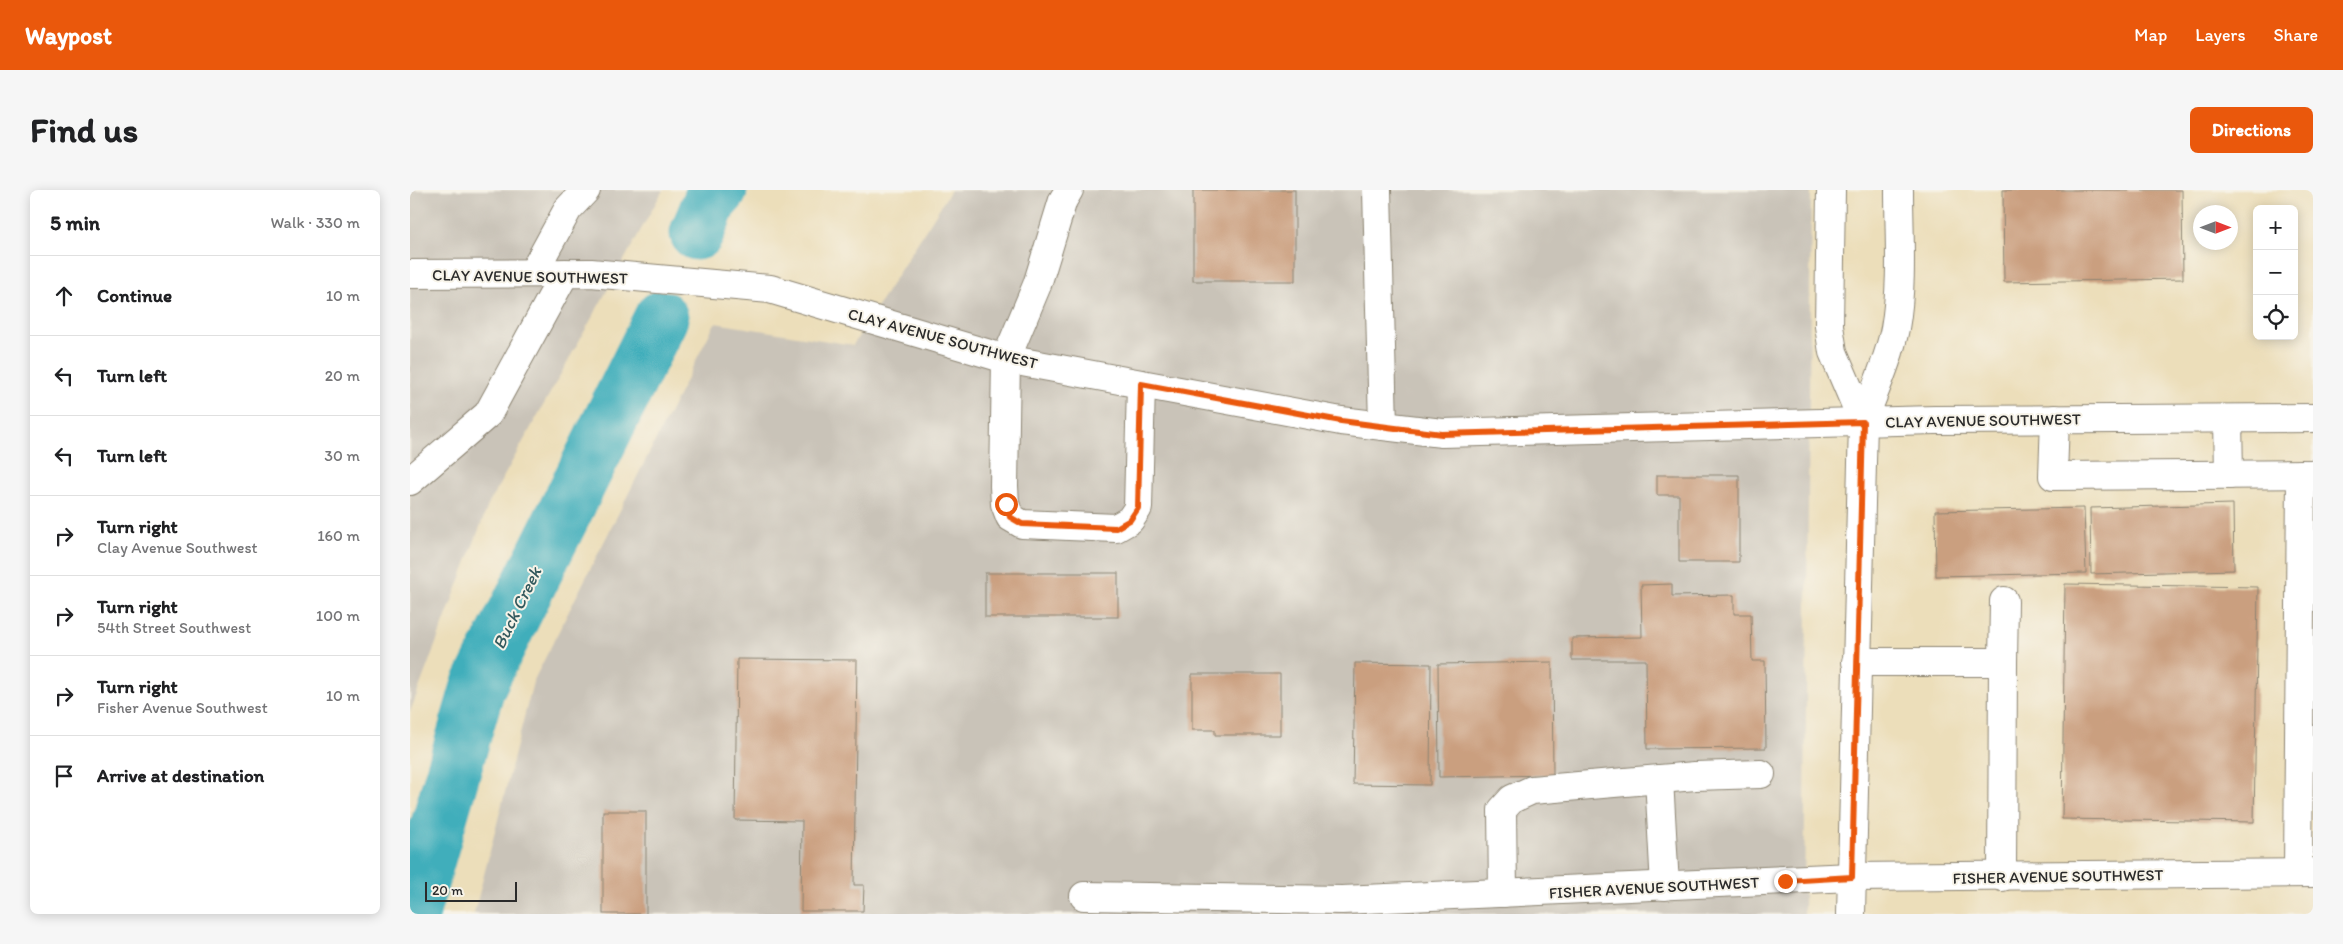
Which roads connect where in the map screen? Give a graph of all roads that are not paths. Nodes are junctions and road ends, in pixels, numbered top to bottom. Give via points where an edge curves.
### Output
1 (586, 190) edge
2 (1069, 190) edge
3 (1377, 190) edge
4 (1831, 190) edge
5 (1899, 190) edge
6 (533, 273) junction
7 (565, 273) junction
8 (410, 274) edge
9 (1006, 358) junction
10 (1141, 384) junction
11 (2313, 418) edge
12 (2228, 419) junction
13 (2055, 420) junction
14 (1863, 422) junction
15 (1382, 426) junction
16 (2307, 474) edge
17 (2229, 475) junction
18 (410, 481) edge
19 (2004, 602) dead end
20 (1856, 662) junction
21 (2003, 662) junction
22 (1761, 774) dead end
23 (1659, 779) junction
24 (2306, 873) edge
25 (1852, 877) junction
26 (2002, 877) junction
27 (1665, 886) junction
28 (1503, 893) junction
29 (1084, 896) dead end
30 (1851, 914) edge

1 - 6 street via 568,209
2 - 9 street via 1037,285
3 - 15 street
4 - 14 street via 1828,326 1833,352
5 - 14 street via 1895,327 1890,350
6 - 7 street, CLAY AVENUE SOUTHWEST
6 - 8 street, CLAY AVENUE SOUTHWEST
7 - 9 street, CLAY AVENUE SOUTHWEST via 770,289
7 - 18 street via 488,414
9 - 10 street, CLAY AVENUE SOUTHWEST
9 - 10 street via 1006,504 1010,517 1022,524 1116,528 1130,520 1138,508
10 - 15 street, CLAY AVENUE SOUTHWEST
11 - 12 street, CLAY AVENUE SOUTHWEST
12 - 13 street, CLAY AVENUE SOUTHWEST
12 - 17 street
13 - 14 street, CLAY AVENUE SOUTHWEST
13 - 17 street via 2053,476
14 - 15 street, CLAY AVENUE SOUTHWEST via 1442,434
14 - 20 street
16 - 17 street
16 - 24 street
19 - 21 street
20 - 21 street
20 - 25 street
21 - 26 street
22 - 23 street
23 - 27 street
23 - 28 street via 1532,790 1512,799 1502,810
24 - 26 street, FISHER AVENUE SOUTHWEST
25 - 26 street, FISHER AVENUE SOUTHWEST
25 - 27 street, FISHER AVENUE SOUTHWEST
25 - 30 street
27 - 28 street, FISHER AVENUE SOUTHWEST
28 - 29 street, FISHER AVENUE SOUTHWEST via 1342,900

